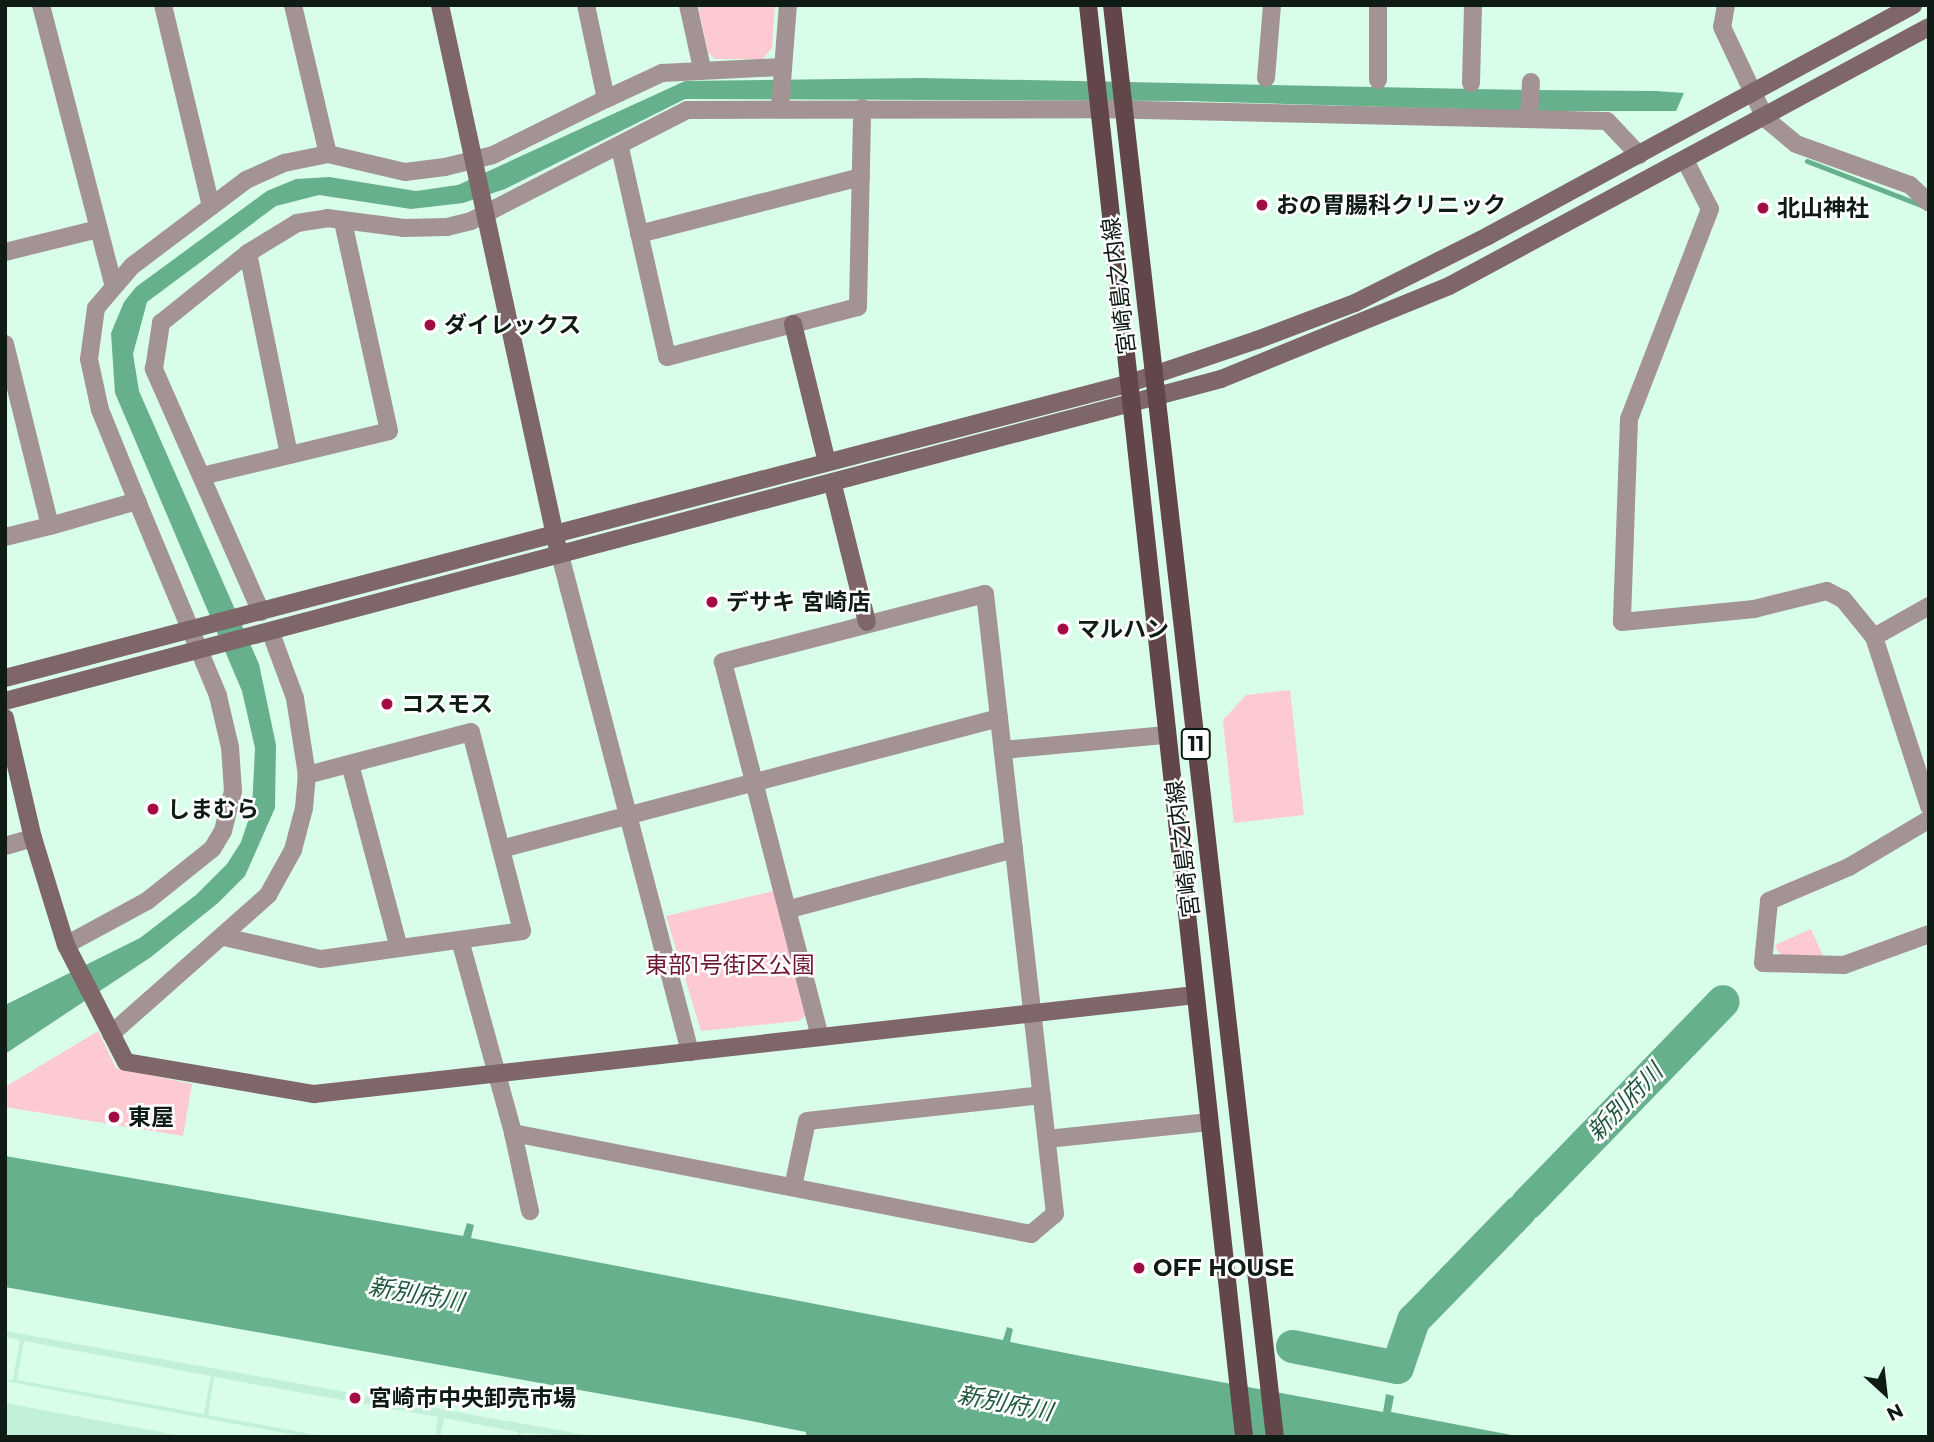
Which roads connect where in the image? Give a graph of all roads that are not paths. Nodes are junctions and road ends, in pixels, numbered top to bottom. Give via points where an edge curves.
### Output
1 (41, 5) edge
2 (163, 5) edge
3 (293, 5) edge
4 (440, 5) edge
5 (586, 5) edge
6 (688, 5) edge
7 (788, 5) edge
8 (1088, 5) edge
9 (1112, 5) edge
10 (1272, 5) edge
11 (1378, 5) edge
12 (1472, 5) edge
13 (1726, 5) edge
14 (1913, 5) edge
15 (1929, 27) edge
16 (702, 68) junction
17 (781, 72) junction
18 (1266, 79) dead end
19 (1378, 80) dead end
20 (1531, 82) dead end
21 (1471, 83) dead end
22 (1753, 92) junction
23 (606, 99) junction
24 (1098, 106) junction
25 (1123, 106) junction
26 (780, 108) junction
27 (862, 108) junction
28 (1765, 118) junction
29 (1529, 119) junction
30 (620, 149) junction
31 (328, 154) junction
32 (1639, 155) junction
33 (1685, 160) junction
34 (474, 166) junction
35 (861, 177) junction
36 (1926, 202) edge
37 (211, 206) junction
38 (484, 210) junction
39 (343, 222) junction
40 (98, 229) junction
41 (639, 234) junction
42 (5, 251) edge
43 (248, 253) junction
44 (113, 284) junction
45 (793, 324) junction
46 (5, 344) edge
47 (1154, 374) junction
48 (1127, 384) junction
49 (1156, 396) junction
50 (1130, 406) junction
51 (289, 455) junction
52 (827, 462) junction
53 (202, 476) junction
54 (833, 485) junction
55 (137, 500) junction
56 (50, 526) junction
57 (555, 534) junction
58 (5, 537) edge
59 (559, 555) junction
60 (1929, 606) edge
61 (256, 613) junction
62 (867, 622) junction
63 (197, 628) junction
64 (265, 634) junction
65 (1874, 637) junction
66 (204, 650) junction
67 (5, 678) edge
68 (5, 701) edge
69 (5, 718) edge
70 (999, 718) junction
71 (1166, 735) junction
72 (1003, 750) junction
73 (350, 764) junction
74 (307, 775) junction
75 (756, 782) junction
76 (1928, 815) edge
77 (626, 816) junction
78 (33, 838) junction
79 (5, 846) edge
80 (501, 849) junction
81 (1014, 849) junction
82 (790, 909) junction
83 (1929, 934) edge
84 (224, 937) junction
85 (460, 940) junction
86 (66, 945) junction
87 (399, 948) junction
88 (1195, 995) junction
89 (1032, 1013) junction
90 (111, 1034) junction
91 (820, 1037) junction
92 (690, 1052) junction
93 (498, 1074) junction
94 (1042, 1095) junction
95 (1209, 1122) junction
96 (513, 1133) junction
97 (1047, 1139) junction
98 (793, 1187) junction
99 (530, 1211) dead end
100 (1244, 1437) edge
101 (1275, 1437) edge

1 - 40 street
2 - 37 street
3 - 31 street
4 - 34 street
5 - 23 street
6 - 16 street
7 - 17 street
8 - 24 main road, 宮崎島之内線 / 11
9 - 25 main road, 宮崎島之内線 / 11
10 - 18 street
11 - 19 street
12 - 21 street
13 - 22 street via 1722,27
14 - 22 street
15 - 28 street
16 - 17 street
16 - 23 street via 662,73
17 - 26 street
20 - 29 street
22 - 28 street
22 - 32 street
23 - 34 street
24 - 25 street
24 - 27 street
24 - 48 main road, 宮崎島之内線 / 11
25 - 29 street
25 - 47 main road, 宮崎島之内線 / 11
26 - 27 street
26 - 30 street via 687,110 656,123
27 - 35 street
28 - 33 street
28 - 36 street via 1796,144 1910,185
29 - 32 street via 1607,121
30 - 38 street
30 - 41 street
31 - 34 street via 405,172
31 - 37 street via 284,163 246,180
32 - 47 street via 1355,303
33 - 49 street via 1449,286 1220,379
33 - 65 street via 1710,209 1629,419 1622,622 1754,609 1827,591 1843,599
34 - 38 street
35 - 41 street
35 - 45 street via 858,307
37 - 44 street
38 - 39 street via 447,227
38 - 57 street
39 - 43 street via 327,218 297,223
39 - 51 street via 389,431
40 - 42 street
40 - 44 street
41 - 45 street via 667,357
43 - 51 street
43 - 53 street via 161,323 154,369
44 - 55 street via 96,309 89,359 100,410
45 - 52 street
46 - 56 street
47 - 48 street
47 - 49 main road, 宮崎島之内線 / 11
48 - 50 main road, 宮崎島之内線 / 11
48 - 52 street
49 - 50 street
49 - 101 main road, 宮崎島之内線 / 11
50 - 54 street
50 - 71 main road, 宮崎島之内線 / 11
51 - 53 street
52 - 57 street
53 - 61 street
54 - 59 street
54 - 62 street
55 - 56 street
55 - 63 street
56 - 58 street
57 - 59 street
57 - 61 street
59 - 64 street
59 - 77 street
60 - 65 street
61 - 63 street
62 - 70 street via 985,594
62 - 75 street via 723,662
63 - 66 street
63 - 67 street
64 - 66 street
64 - 74 street via 295,698
65 - 76 street
66 - 68 street
66 - 86 street via 230,747 233,792 223,831 190,869 147,901
69 - 78 street
70 - 72 street
70 - 75 street
71 - 72 street
71 - 88 main road, 宮崎島之内線 / 11
72 - 81 street
73 - 74 street
73 - 80 street via 471,732
73 - 87 street
74 - 84 street via 293,850 268,895
75 - 77 street
75 - 82 street
76 - 83 street via 1849,867 1769,901 1763,963 1843,965
77 - 80 street
77 - 92 street
78 - 79 street
78 - 86 street
80 - 85 street via 523,931
81 - 82 street
81 - 89 street
82 - 91 street
84 - 87 street via 321,959
84 - 90 street
85 - 87 street
85 - 93 street
86 - 90 street
88 - 89 street
88 - 95 main road, 宮崎島之内線 / 11
89 - 91 street
89 - 94 street
90 - 93 street via 125,1062 314,1094
91 - 92 street
92 - 93 street
93 - 96 street
94 - 97 street
94 - 98 street via 807,1121
95 - 97 street
95 - 100 main road, 宮崎島之内線 / 11
96 - 98 street
96 - 99 street
97 - 98 street via 1055,1214 1031,1234

